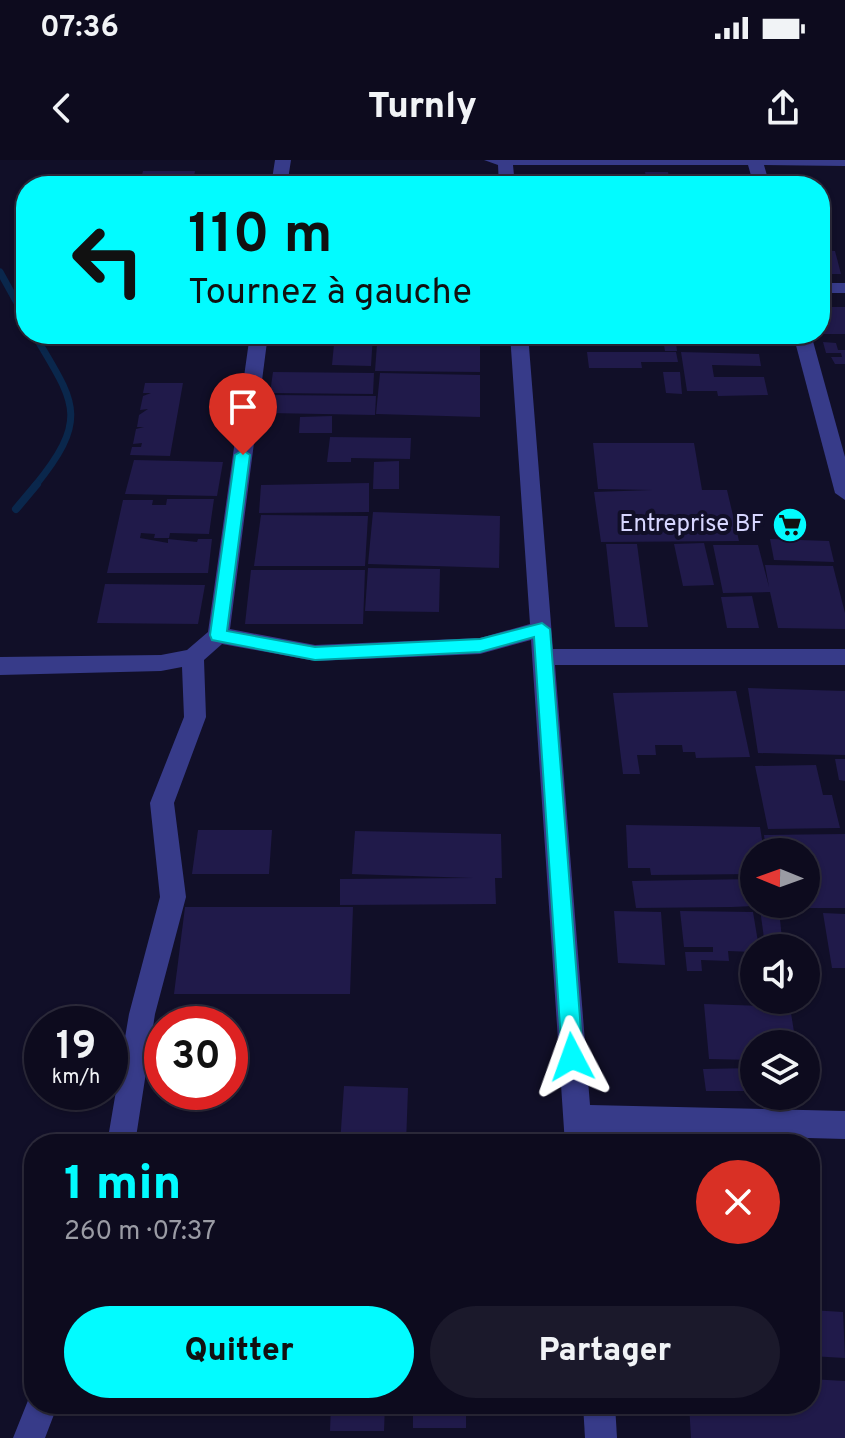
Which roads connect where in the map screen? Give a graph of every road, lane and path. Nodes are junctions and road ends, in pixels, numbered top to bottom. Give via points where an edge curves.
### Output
1 (492, 160) edge
2 (505, 160) edge
3 (755, 161) edge
4 (845, 161) edge
5 (258, 344) edge
6 (520, 344) edge
7 (805, 344) edge
8 (838, 441) edge
9 (845, 493) edge
10 (542, 629) junction
11 (218, 635) junction
12 (193, 657) junction
13 (544, 657) junction
14 (845, 657) edge
15 (0, 666) edge
16 (845, 1125) edge
17 (578, 1131) edge
18 (123, 1134) edge
19 (38, 1414) edge
20 (600, 1414) edge
21 (29, 1438) edge
22 (601, 1438) edge

1 - 2 street
2 - 3 street
3 - 4 street
5 - 11 street
6 - 10 street
7 - 8 street
8 - 9 street
10 - 11 street via 480,646 315,653
10 - 13 street
11 - 12 street
12 - 15 street via 161,663
12 - 18 street via 195,717 162,803 173,897 142,1014
13 - 14 street
13 - 17 street
16 - 17 street
19 - 21 street
20 - 22 street

